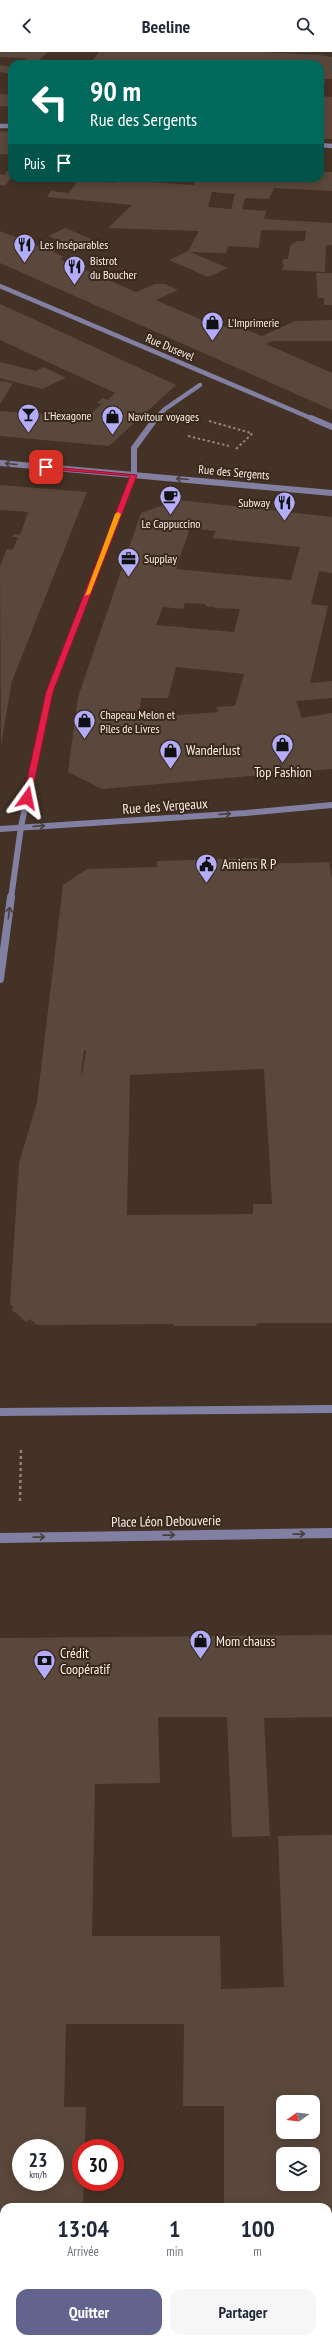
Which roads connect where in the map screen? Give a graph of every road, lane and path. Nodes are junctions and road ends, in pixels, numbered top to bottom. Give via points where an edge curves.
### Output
1 (0, 286) edge
2 (200, 385) dead end
3 (164, 409) junction
4 (332, 427) edge
5 (257, 428) dead end
6 (253, 433) junction
7 (260, 435) dead end
8 (232, 454) dead end
9 (0, 463) edge
10 (134, 475) junction
11 (332, 493) edge
12 (332, 805) edge
13 (21, 827) junction
14 (0, 829) edge
15 (0, 980) edge
16 (332, 1409) edge
17 (0, 1412) edge
18 (21, 1412) junction
19 (332, 1533) edge
20 (20, 1537) junction
21 (0, 1538) edge

1 - 4 street, Rue Dusevel
2 - 3 street
3 - 6 path
3 - 10 street via 134,448
5 - 6 path
6 - 7 path
6 - 8 path
10 -> 9 street, Rue des Sergents
11 -> 10 street, Rue des Sergents
10 - 13 street via 49,692
13 -> 12 street, Rue des Vergeaux
13 - 14 street, Rue des Vergeaux
15 -> 13 street
16 - 18 street
17 - 18 street
18 - 20 path
20 -> 19 street, Place Léon Debouverie
20 - 21 street, Place Léon Debouverie

